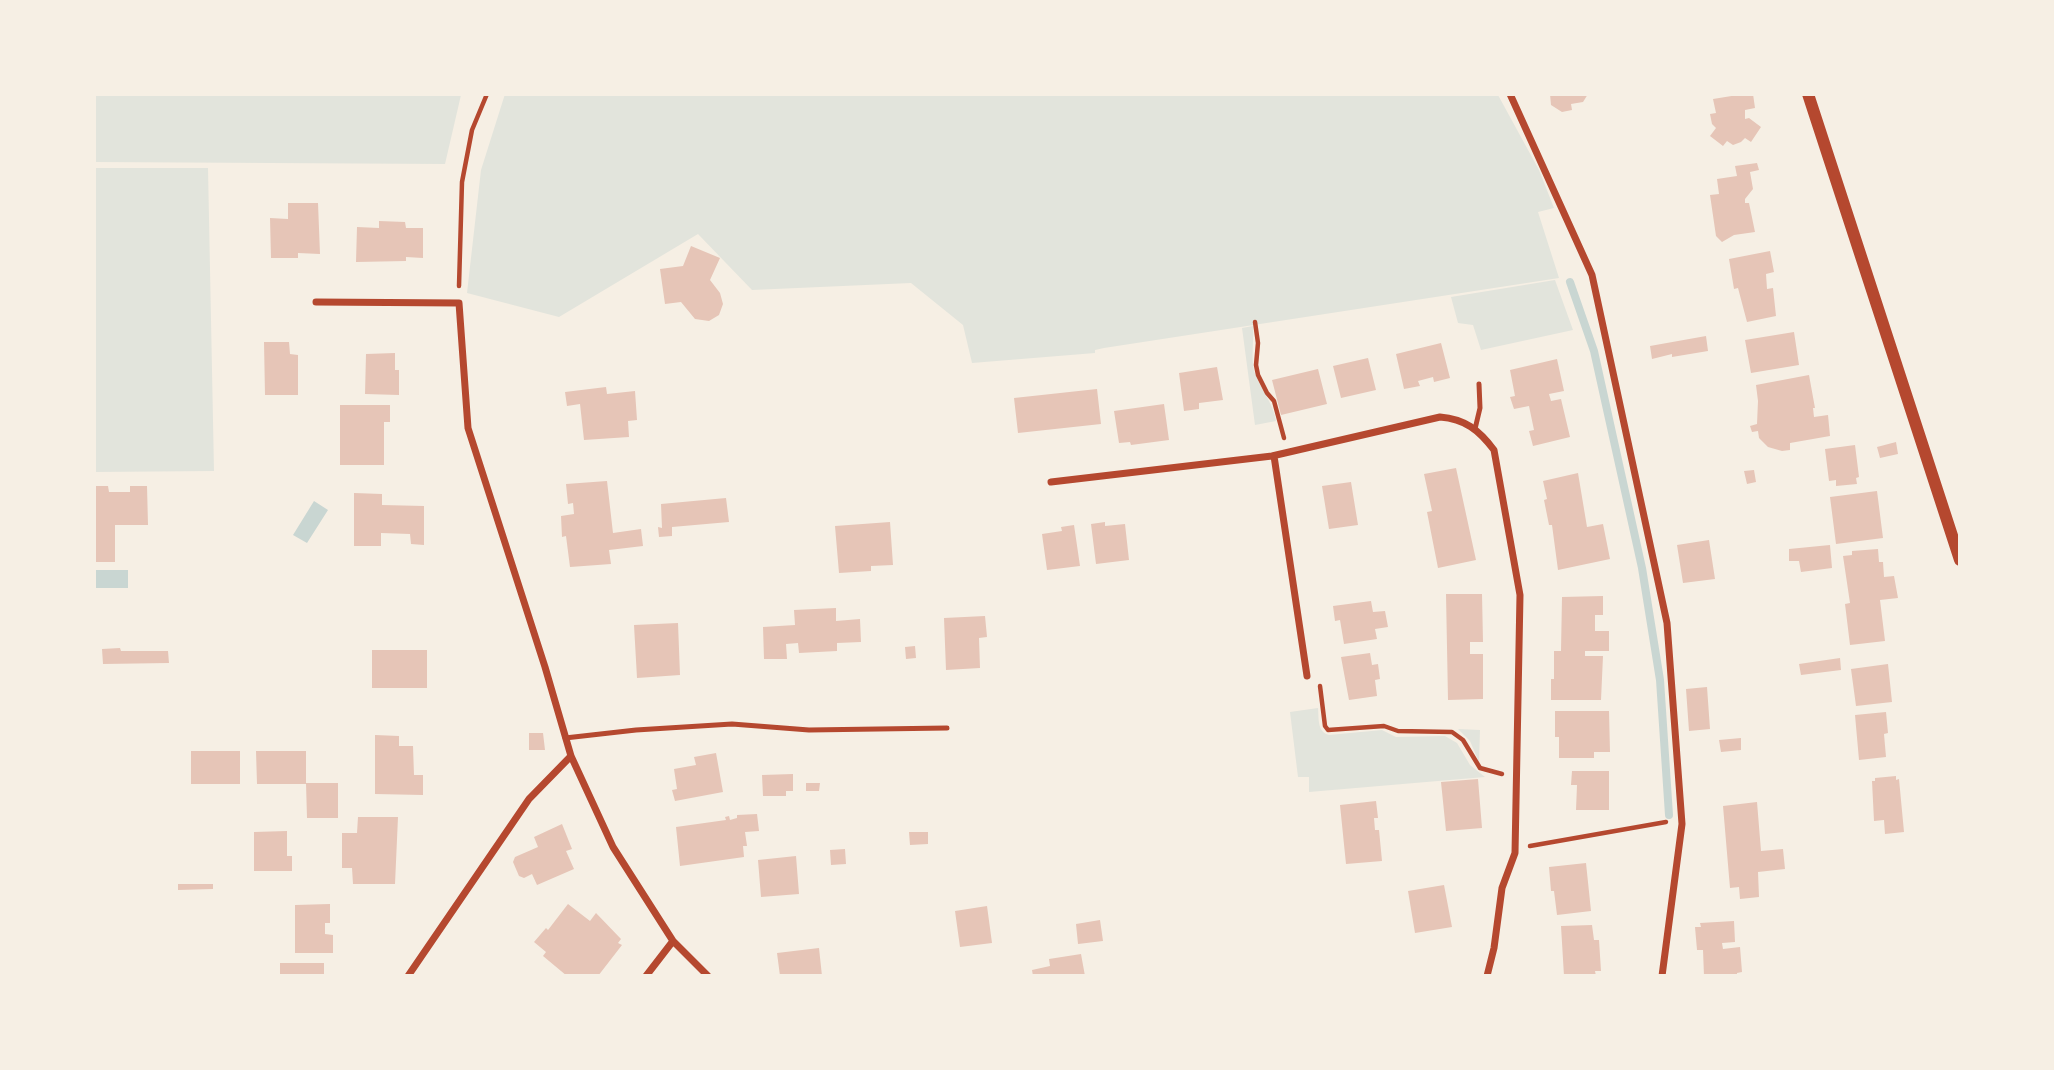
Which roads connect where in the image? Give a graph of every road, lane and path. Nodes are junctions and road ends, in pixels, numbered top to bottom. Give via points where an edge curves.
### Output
1 (487, 94) edge
2 (1510, 94) edge
3 (1808, 94) edge
4 (316, 302) dead end
5 (459, 303) junction
6 (1255, 322) dead end
7 (1479, 384) dead end
8 (1475, 429) junction
9 (1288, 453) junction
10 (1275, 456) junction
11 (1051, 482) dead end
12 (1959, 560) edge
13 (1307, 676) dead end
14 (1319, 683) dead end
15 (947, 728) dead end
16 (565, 738) junction
17 (570, 755) junction
18 (1516, 776) junction
19 (1681, 819) junction
20 (1515, 849) junction
21 (673, 941) junction
22 (408, 975) edge
23 (646, 975) edge
24 (708, 975) edge
25 (1487, 975) edge
26 (1662, 975) edge

1 - 5 path via 472,130 462,182
2 - 19 street via 1592,275 1667,623
3 - 12 street
4 - 5 street
5 - 16 street via 468,428
6 - 9 path via 1258,376 1277,408
7 - 8 lane
8 - 9 street via 1454,418 1440,417
8 - 18 street via 1494,450 1520,595
9 - 10 street
10 - 11 street
10 - 13 street
14 - 18 path via 1328,730 1384,726 1398,731 1452,732 1463,740 1480,768
15 - 16 lane via 809,730 732,724
16 - 17 street
17 - 21 street via 613,847
17 - 22 street via 530,799
18 - 20 street
19 - 20 path
19 - 26 street
20 - 25 street via 1502,888
21 - 23 street
21 - 24 street

